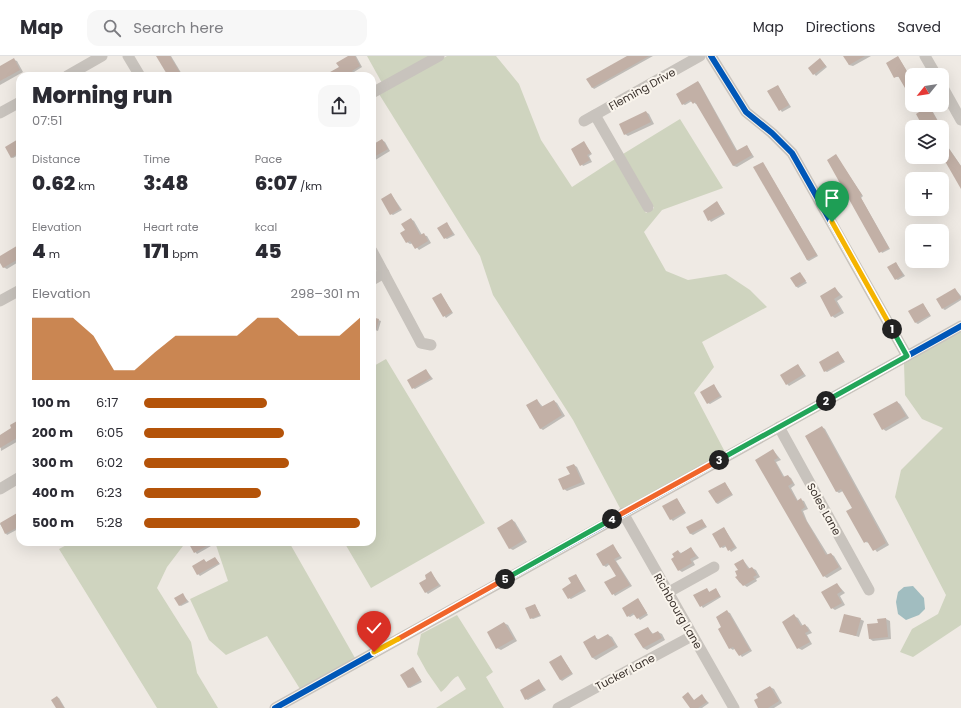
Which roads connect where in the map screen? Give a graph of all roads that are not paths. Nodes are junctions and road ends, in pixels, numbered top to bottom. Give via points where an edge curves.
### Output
1 (102, 56) edge
2 (128, 56) edge
3 (439, 56) edge
4 (700, 56) edge
5 (711, 56) edge
6 (925, 56) edge
7 (932, 68) edge
8 (74, 72) edge
9 (138, 72) edge
10 (376, 91) edge
11 (949, 99) edge
12 (16, 104) edge
13 (0, 113) edge
14 (595, 115) junction
15 (961, 120) edge
16 (584, 121) dead end
17 (648, 207) dead end
18 (376, 258) edge
19 (384, 273) junction
20 (376, 278) edge
21 (16, 292) edge
22 (0, 301) edge
23 (961, 326) edge
24 (431, 345) dead end
25 (907, 356) junction
26 (778, 427) junction
27 (16, 479) edge
28 (0, 488) edge
29 (622, 513) junction
30 (714, 567) dead end
31 (869, 590) dead end
32 (667, 593) junction
33 (692, 636) junction
34 (275, 708) edge
35 (558, 708) edge
36 (734, 708) edge

1 - 8 street
2 - 9 street
3 - 10 street
4 - 14 street, Fleming Drive
5 - 25 street via 746,112 776,136 792,153
6 - 7 street
11 - 15 street
12 - 13 street
14 - 16 street, Fleming Drive
14 - 17 street
18 - 19 street
19 - 20 street
19 - 24 street via 421,343
21 - 22 street
23 - 25 street
25 - 26 street
26 - 29 street
26 - 31 street, Soles Lane
27 - 28 street
29 - 32 street, Richbourg Lane
29 - 34 street
30 - 32 street
32 - 33 street, Richbourg Lane
33 - 35 street, Tucker Lane
33 - 36 street, Richbourg Lane

